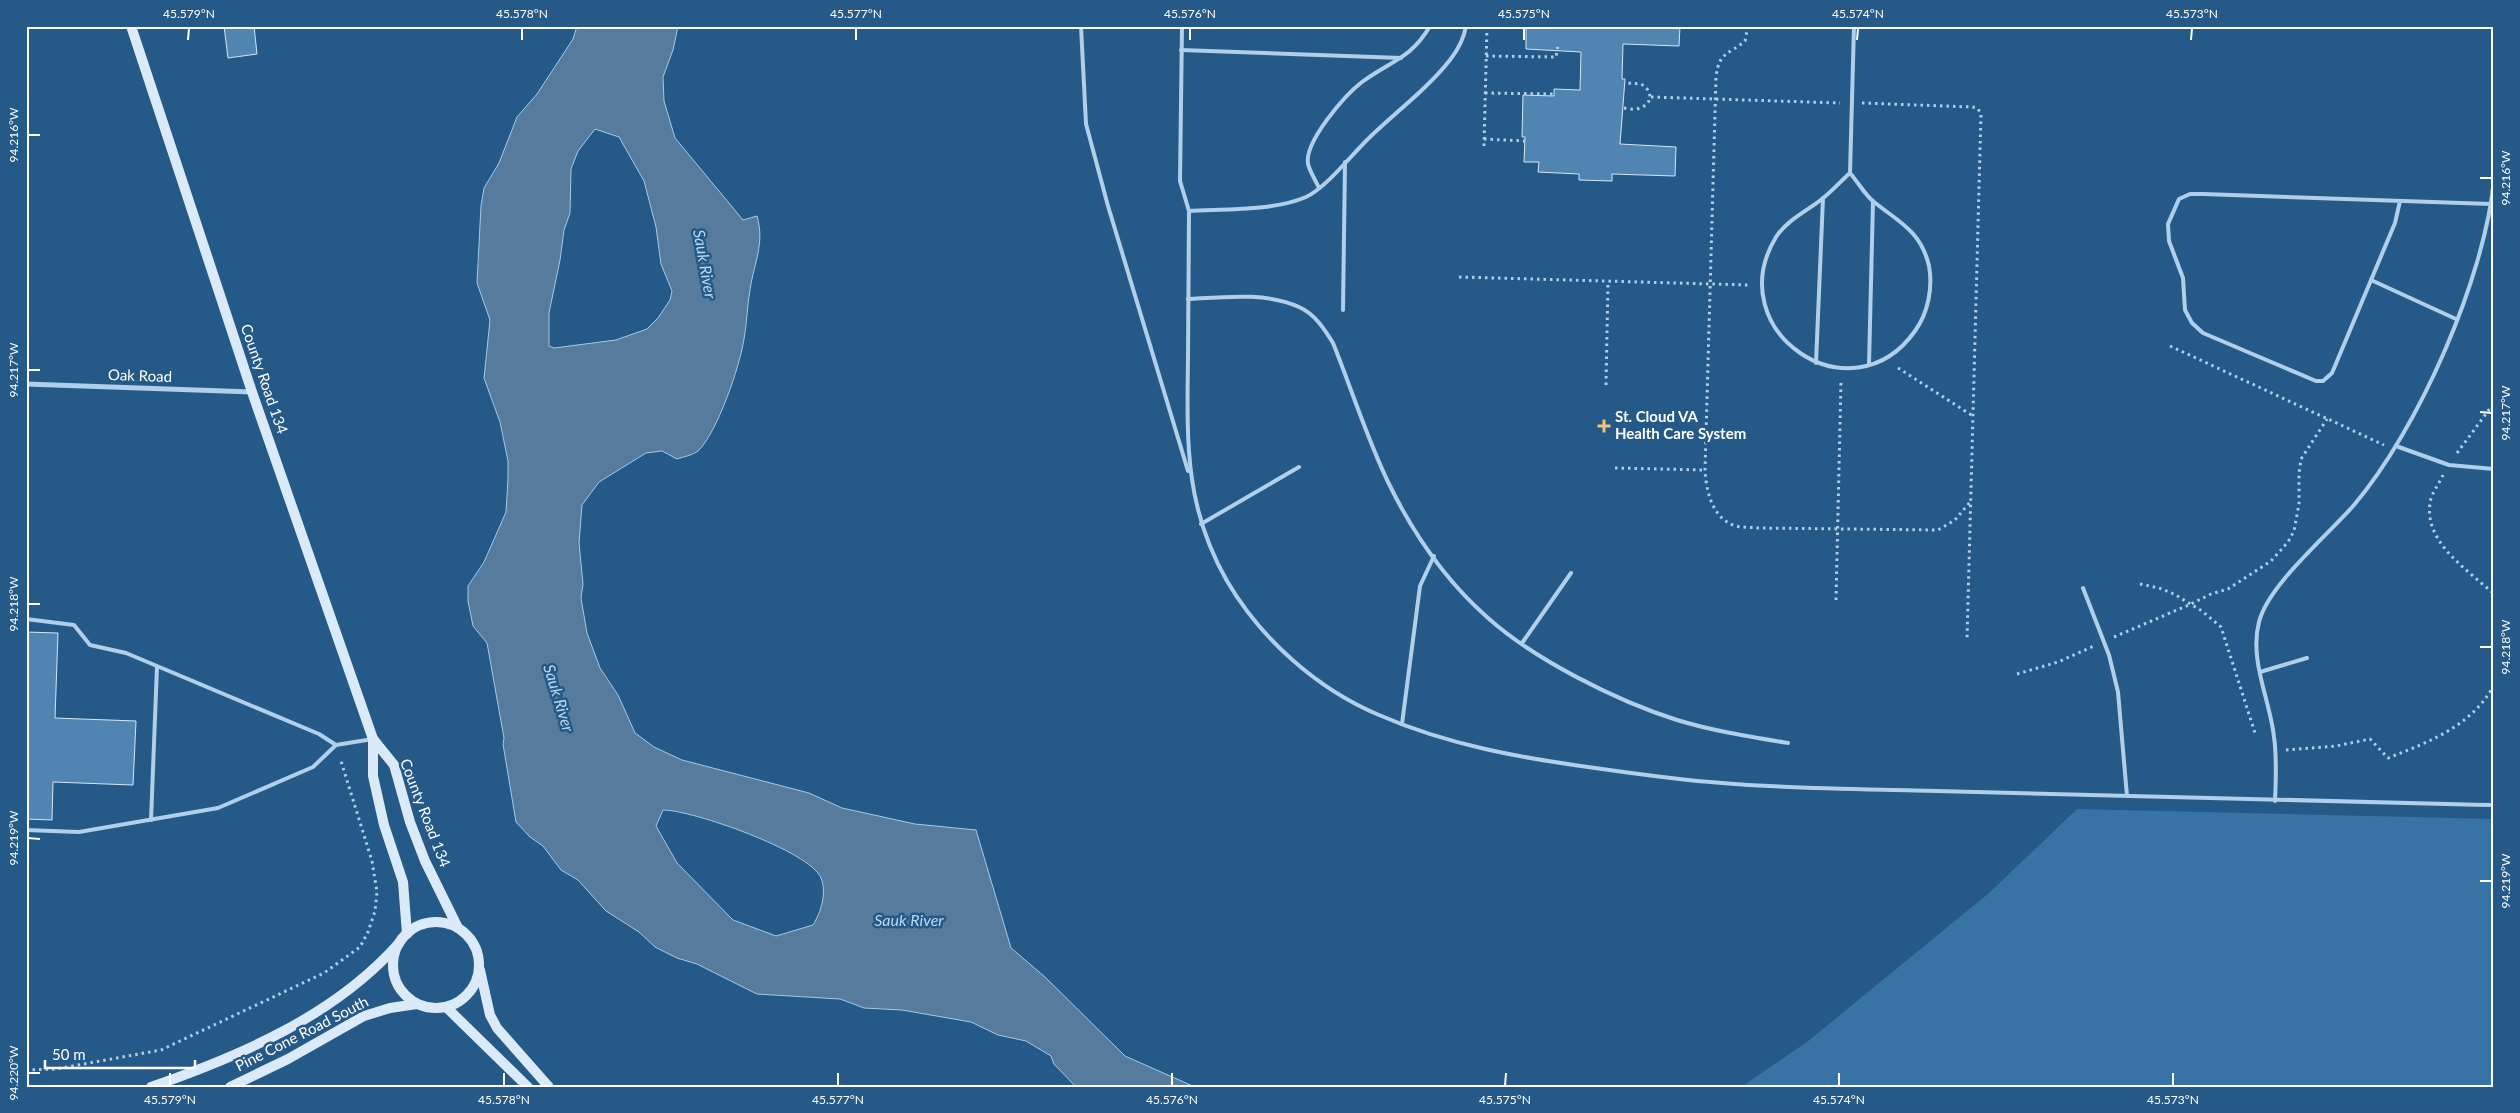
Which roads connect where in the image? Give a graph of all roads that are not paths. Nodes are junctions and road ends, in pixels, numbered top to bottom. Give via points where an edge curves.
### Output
1 (131, 26) edge
2 (1081, 26) edge
3 (1182, 26) edge
4 (1430, 26) edge
5 (1466, 26) edge
6 (1854, 26) edge
7 (1181, 50) junction
8 (1401, 58) junction
9 (1345, 162) junction
10 (1850, 173) junction
11 (2494, 179) edge
12 (1320, 188) junction
13 (1823, 198) junction
14 (1873, 201) junction
15 (2400, 201) junction
16 (2490, 204) junction
17 (1189, 211) junction
18 (2371, 280) junction
19 (1188, 299) junction
20 (1343, 310) dead end
21 (2456, 319) junction
22 (1816, 362) junction
23 (1868, 365) junction
24 (26, 384) edge
25 (252, 392) junction
26 (2395, 448) junction
27 (1299, 467) dead end
28 (2494, 469) edge
29 (1190, 478) junction
30 (1201, 524) junction
31 (1434, 556) junction
32 (1571, 573) dead end
33 (2083, 588) dead end
34 (26, 619) edge
35 (1522, 643) junction
36 (2307, 658) dead end
37 (157, 667) junction
38 (2260, 672) junction
39 (1402, 724) junction
40 (373, 739) junction
41 (1788, 743) dead end
42 (336, 745) junction
43 (2127, 796) junction
44 (2275, 801) junction
45 (2494, 805) edge
46 (151, 820) junction
47 (26, 830) edge
48 (458, 928) junction
49 (407, 934) junction
50 (400, 942) junction
51 (479, 966) junction
52 (417, 1004) junction
53 (446, 1008) junction
54 (151, 1087) edge
55 (230, 1087) edge
56 (528, 1087) edge
57 (549, 1087) edge

1 - 25 street, County Road 134
2 - 29 lane via 1086,124
3 - 7 lane
4 - 8 lane via 1420,42
5 - 9 lane via 1451,59 1432,81
6 - 10 lane
7 - 8 lane
7 - 17 lane via 1180,180
8 - 12 lane via 1360,84 1318,131 1310,146 1308,165
9 - 12 lane
9 - 20 lane
10 - 13 lane
10 - 14 lane
11 - 16 lane
12 - 17 lane via 1290,202
13 - 22 lane
13 - 22 lane via 1796,216 1777,236 1765,261 1762,289 1768,316 1782,340 1803,357
14 - 23 lane
14 - 23 lane via 1900,219 1918,240 1929,266 1930,294 1922,321 1906,344 1883,360
15 - 16 lane
15 - 18 lane via 2395,223
15 - 18 lane via 2190,194 2178,199 2172,210 2168,224 2169,241 2184,278 2185,310 2192,323 2203,333 2316,381 2332,373
16 - 21 lane
17 - 19 lane
18 - 21 lane
19 - 29 lane via 1187,434
19 - 31 lane via 1276,299 1301,308 1320,324 1334,343 1389,485
21 - 26 lane via 2421,400
22 - 23 lane via 1829,367
24 - 25 street, Oak Road
25 - 40 street, County Road 134
26 - 28 lane via 2449,465
26 - 38 lane via 2353,506 2308,551 2267,602 2259,622 2257,649
27 - 30 lane
29 - 30 lane
30 - 39 lane via 1226,580 1264,633 1322,682 1356,704
31 - 35 lane via 1488,618
31 - 39 lane via 1420,586
32 - 35 lane
33 - 43 lane via 2104,641 2118,692
34 - 37 lane via 74,625 90,645 126,653
35 - 41 lane via 1590,685 1631,703 1677,720
36 - 38 lane
37 - 42 lane via 319,734
37 - 46 lane
38 - 44 lane via 2276,751
39 - 43 lane via 1497,753 1725,784
40 - 42 lane
40 - 48 street, County Road 134 via 394,765 410,822
40 - 49 street, County Road 134 via 372,776 403,882
42 - 46 lane via 313,767 218,808
43 - 44 lane
44 - 45 lane
46 - 47 lane via 79,832
48 - 49 street via 426,923
48 - 51 street via 473,944
49 - 50 street
50 - 52 street via 393,963 394,974 404,994
50 - 54 street, Pine Cone Road South via 365,978 295,1026 220,1062
51 - 53 street via 478,977 466,997
51 - 57 street via 490,1014 497,1028
52 - 53 street
52 - 55 street, Pine Cone Road South via 364,1016
53 - 56 street

